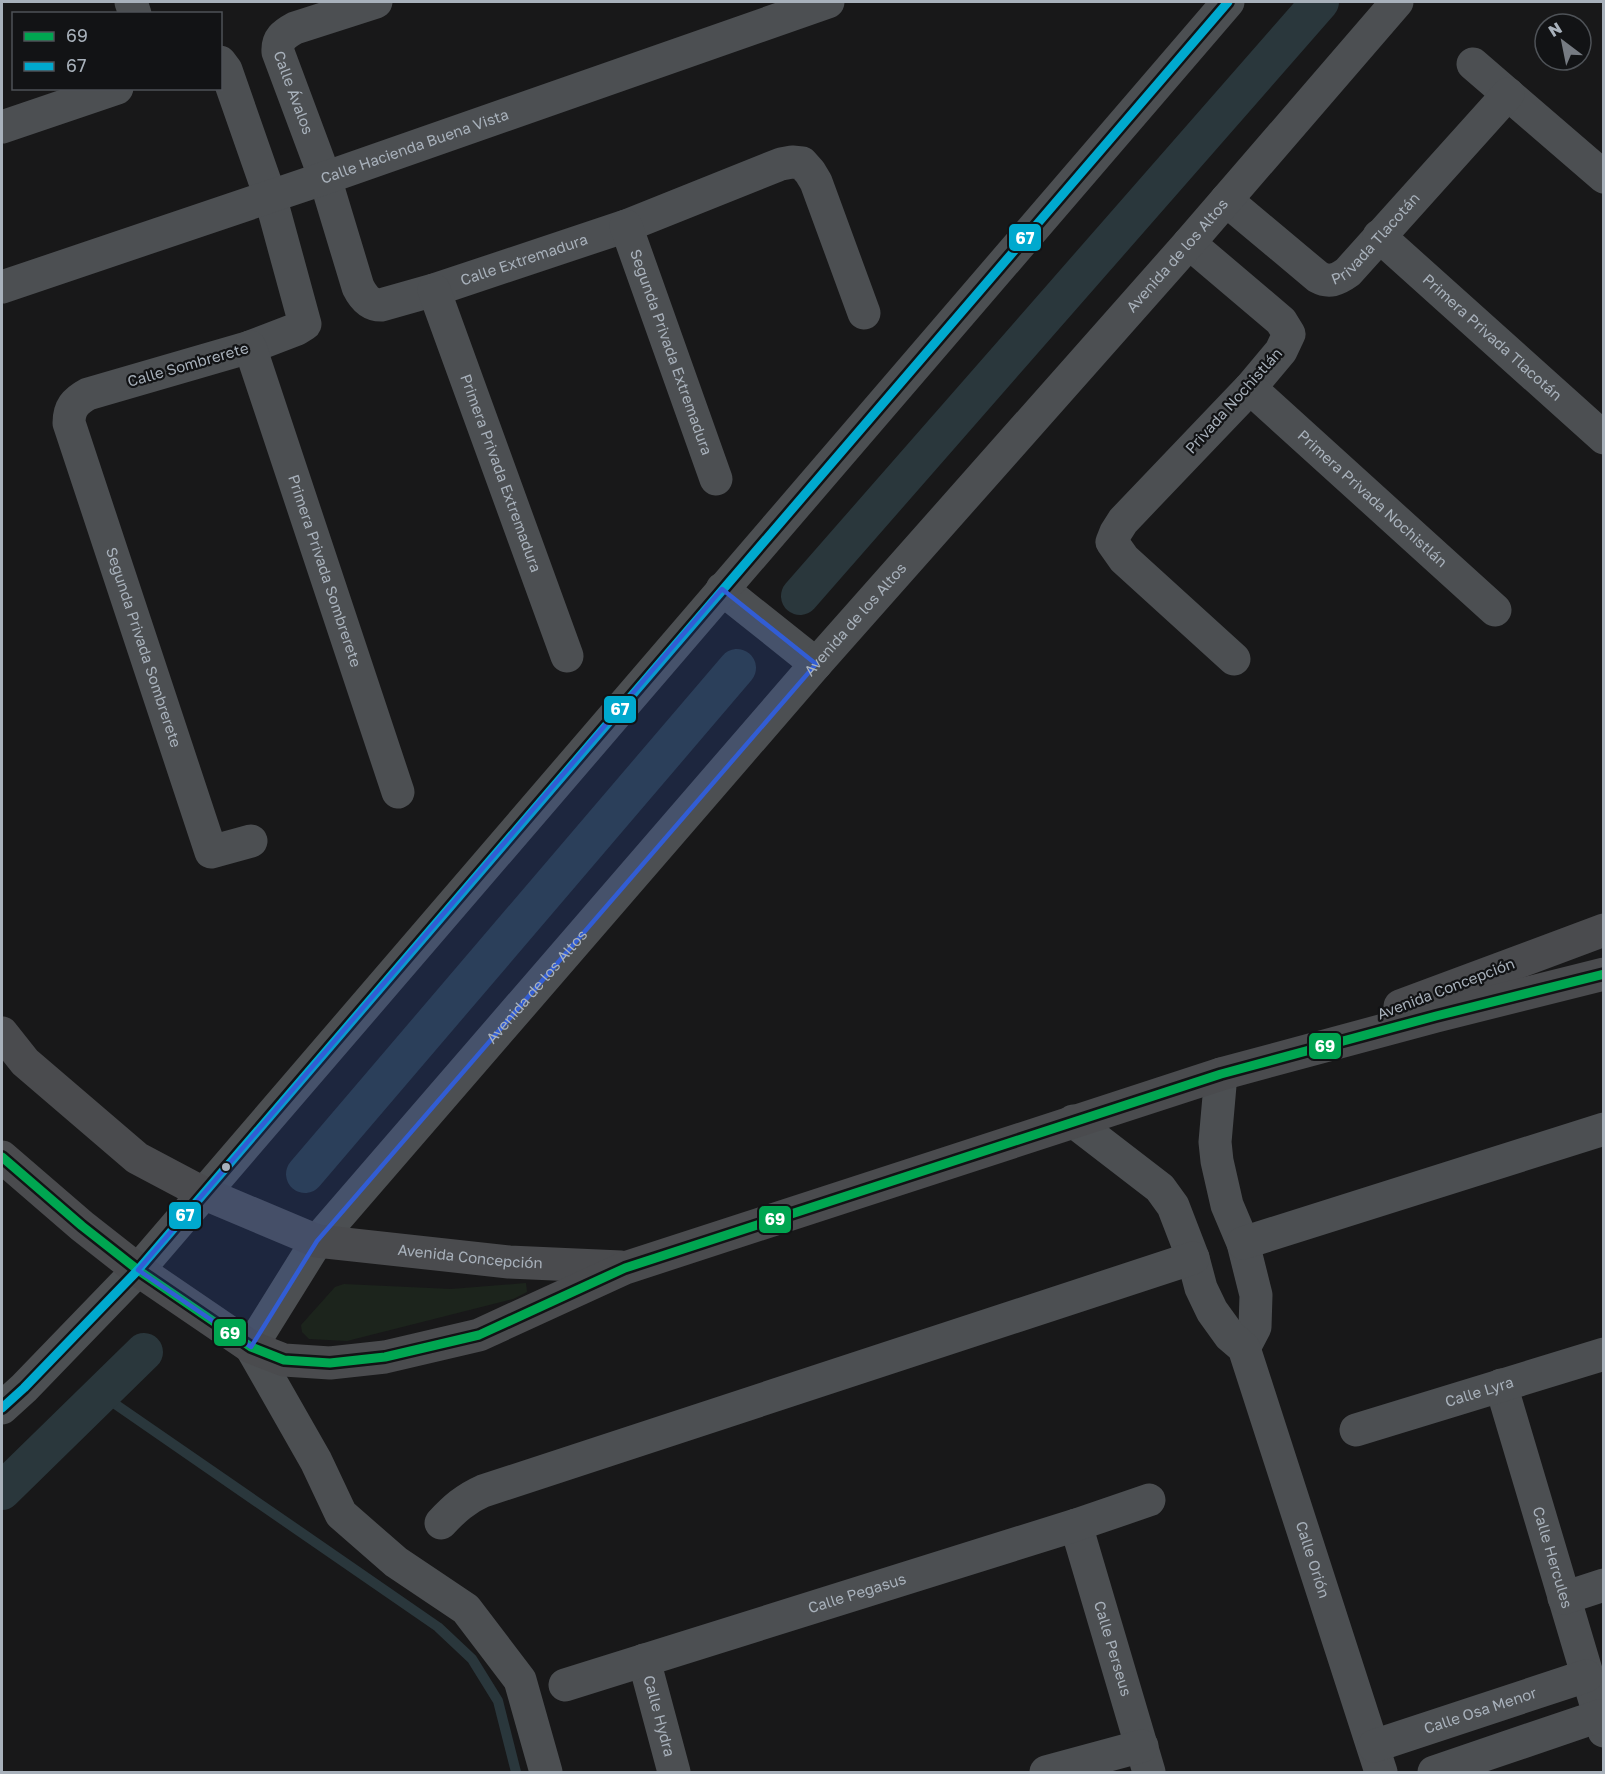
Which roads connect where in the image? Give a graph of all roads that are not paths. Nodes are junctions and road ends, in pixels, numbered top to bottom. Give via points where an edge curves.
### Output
1 (376, 2) edge
2 (828, 2) edge
3 (1228, 2) edge
4 (1397, 2) edge
5 (337, 8) edge
6 (1473, 64) dead end
7 (222, 65) edge
8 (111, 90) edge
9 (1508, 94) junction
10 (2, 127) edge
11 (1604, 177) edge
12 (325, 178) junction
13 (270, 196) junction
14 (1226, 200) junction
15 (626, 226) junction
16 (1379, 236) junction
17 (1189, 243) junction
18 (2, 287) edge
19 (434, 290) junction
20 (864, 313) dead end
21 (250, 347) junction
22 (1250, 388) junction
23 (72, 405) joint
24 (1604, 438) edge
25 (716, 479) dead end
26 (722, 589) junction
27 (1495, 610) dead end
28 (567, 656) dead end
29 (1234, 659) dead end
30 (816, 664) junction
31 (398, 792) dead end
32 (251, 841) dead end
33 (1604, 930) edge
34 (1604, 959) edge
35 (1604, 974) edge
36 (1436, 1016) junction
37 (2, 1033) edge
38 (1221, 1074) junction
39 (1073, 1121) junction
40 (1604, 1129) edge
41 (2, 1157) edge
42 (203, 1193) junction
43 (317, 1241) junction
44 (1243, 1243) junction
45 (1193, 1258) junction
46 (625, 1268) junction
47 (138, 1270) junction
48 (251, 1347) junction
49 (1244, 1347) junction
50 (1604, 1354) edge
51 (1501, 1385) junction
52 (2, 1408) edge
53 (1356, 1430) dead end
54 (1149, 1500) dead end
55 (441, 1523) dead end
56 (1076, 1525) junction
57 (1604, 1584) edge
58 (1564, 1598) junction
59 (644, 1660) junction
60 (1587, 1676) junction
61 (565, 1685) dead end
62 (1601, 1723) edge
63 (1145, 1759) edge
64 (1378, 1759) edge
65 (546, 1773) edge
66 (674, 1773) edge
67 (1046, 1773) edge
68 (1434, 1773) edge

1 - 5 street, Calle Ávalos
2 - 12 street, Calle Hacienda Buena Vista
3 - 26 street
4 - 14 street, Avenida de los Altos
5 - 12 street, Calle Ávalos via 286,32 278,46
6 - 9 street
7 - 13 street
8 - 10 street
9 - 11 street
9 - 16 street, Privada Tlacotán
12 - 13 street, Calle Hacienda Buena Vista
12 - 19 street, Calle Extremadura via 362,295 374,305 381,305
13 - 18 street, Calle Hacienda Buena Vista
13 - 21 street, Calle Sombrerete via 305,324
14 - 16 street, Privada Tlacotán via 1324,280 1332,281 1348,273
14 - 17 street, Avenida de los Altos
15 - 19 street, Calle Extremadura
15 - 20 street, Calle Extremadura via 781,164 802,163 816,182
15 - 25 street, Segunda Privada Extremadura
16 - 24 street, Primera Privada Tlacotán
17 - 22 street, Privada Nochistlán via 1281,321 1289,334 1281,351
17 - 30 street, Avenida de los Altos
19 - 28 street, Primera Privada Extremadura
21 - 23 street, Calle Sombrerete via 88,394
21 - 31 street, Primera Privada Sombrerete
22 - 27 street, Primera Privada Nochistlán
22 - 29 street, Privada Nochistlán via 1123,521 1112,542 1124,559
23 - 32 street, Segunda Privada Sombrerete via 69,423 211,852
26 - 30 street
26 - 42 street
30 - 43 street, Avenida de los Altos
33 - 38 main road, Avenida Concepción
34 - 36 main road, Avenida Concepción
35 - 36 main road, Avenida Concepción
36 - 38 main road, Avenida Concepción
37 - 42 main road, Avenida Concepción via 26,1062 137,1158
38 - 39 main road, Avenida Concepción
38 - 44 street via 1216,1161 1227,1205
39 - 45 street, Calle Orión via 1160,1188 1173,1206
39 - 46 main road, Avenida Concepción
40 - 44 street
41 - 47 main road, Avenida Concepción
42 - 43 main road, Avenida Concepción
42 - 47 street
43 - 46 main road, Avenida Concepción via 509,1262
43 - 48 street, Avenida de los Altos
44 - 49 street via 1256,1295 1255,1327
45 - 49 street, Calle Orión via 1212,1311 1230,1336
45 - 55 street via 483,1491 456,1506
46 - 48 main road, Avenida Concepción via 479,1335 385,1357 330,1363 284,1360
47 - 48 main road, Avenida Concepción
47 - 52 street
48 - 65 street via 316,1461 341,1515 396,1562 466,1609 520,1680
49 - 64 street, Calle Orión
50 - 51 street, Calle Lyra
51 - 53 street, Calle Lyra
51 - 58 street, Calle Hercules
54 - 56 street, Calle Pegasus
56 - 59 street, Calle Pegasus
56 - 63 street, Calle Perseus
57 - 58 street
58 - 60 street, Calle Hercules
59 - 61 street, Calle Pegasus
59 - 66 street, Calle Hydra
60 - 62 street, Calle Hercules
60 - 64 street, Calle Osa Menor
62 - 68 street
63 - 67 street

